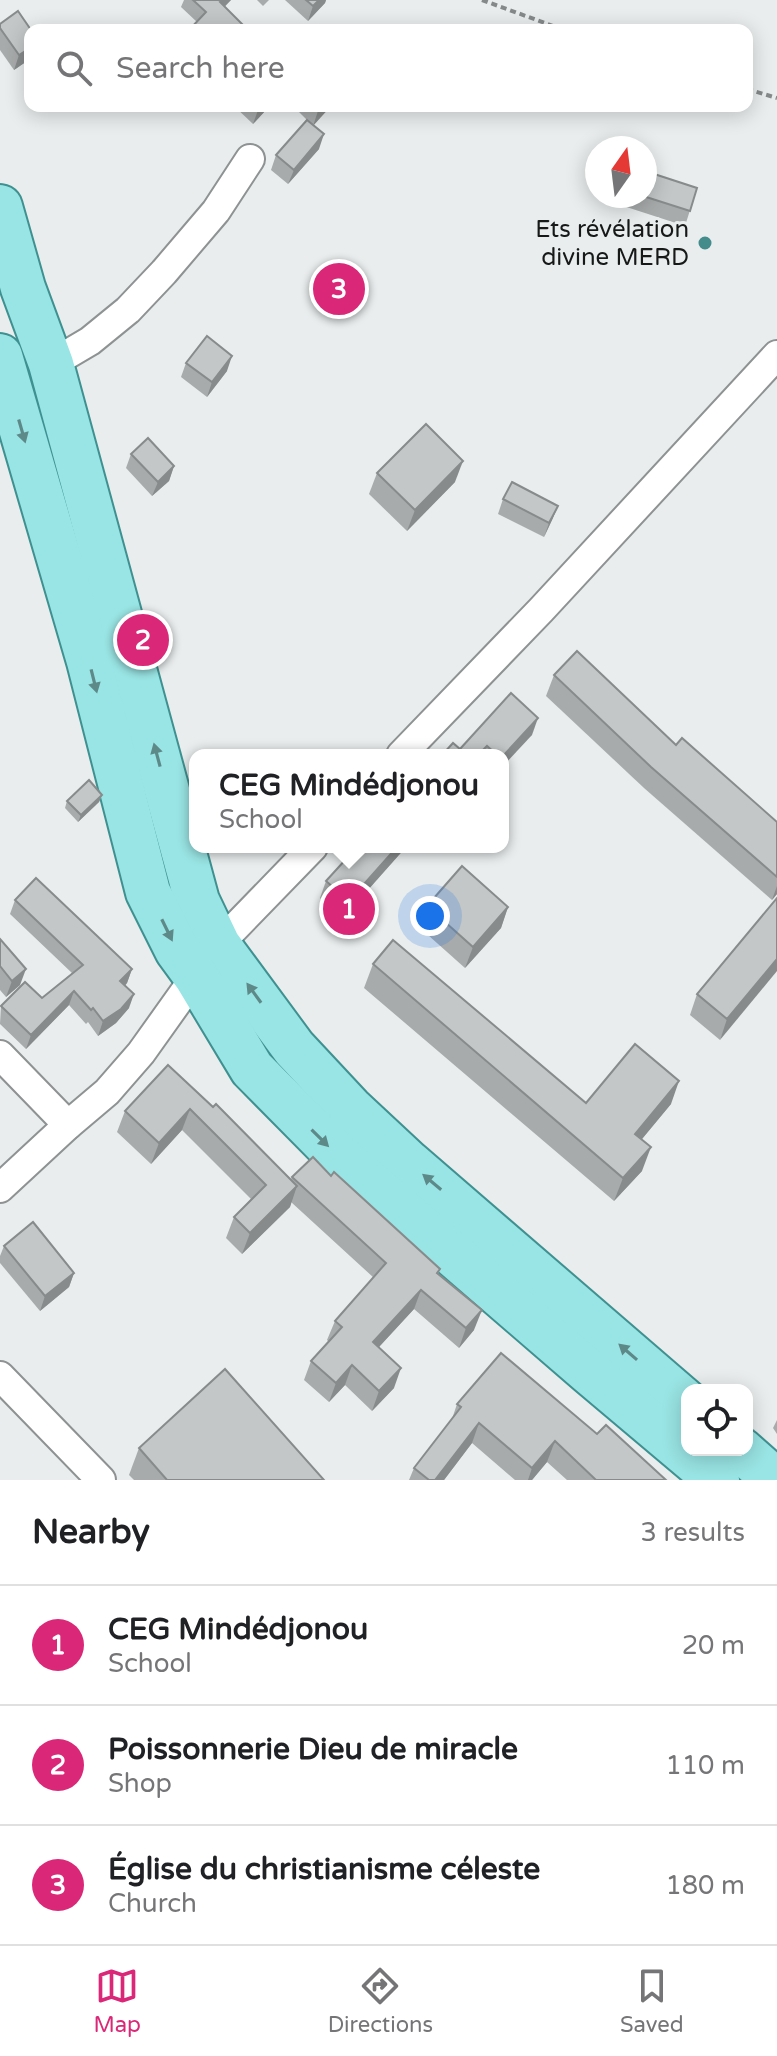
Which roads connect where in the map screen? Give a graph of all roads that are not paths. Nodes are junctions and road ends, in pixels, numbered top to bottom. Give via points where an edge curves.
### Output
1 (250, 159) dead end
2 (0, 207) edge
3 (777, 355) edge
4 (0, 356) edge
5 (51, 364) junction
6 (407, 749) edge
7 (307, 853) edge
8 (207, 960) junction
9 (0, 1055) edge
10 (68, 1125) junction
11 (0, 1188) edge
12 (0, 1376) edge
13 (681, 1398) edge
14 (748, 1456) edge
15 (101, 1480) edge
16 (717, 1480) edge
17 (775, 1480) edge

1 - 5 street via 216,211 128,310
2 - 5 main road
3 - 6 street
4 -> 8 main road via 89,661 148,892 177,950
8 -> 5 main road via 197,901
7 - 8 street
8 - 10 street via 141,1053
13 -> 8 main road via 409,1163
8 -> 16 main road via 252,1069 334,1152
9 - 10 street
10 - 11 street
12 - 15 street
14 - 17 main road

